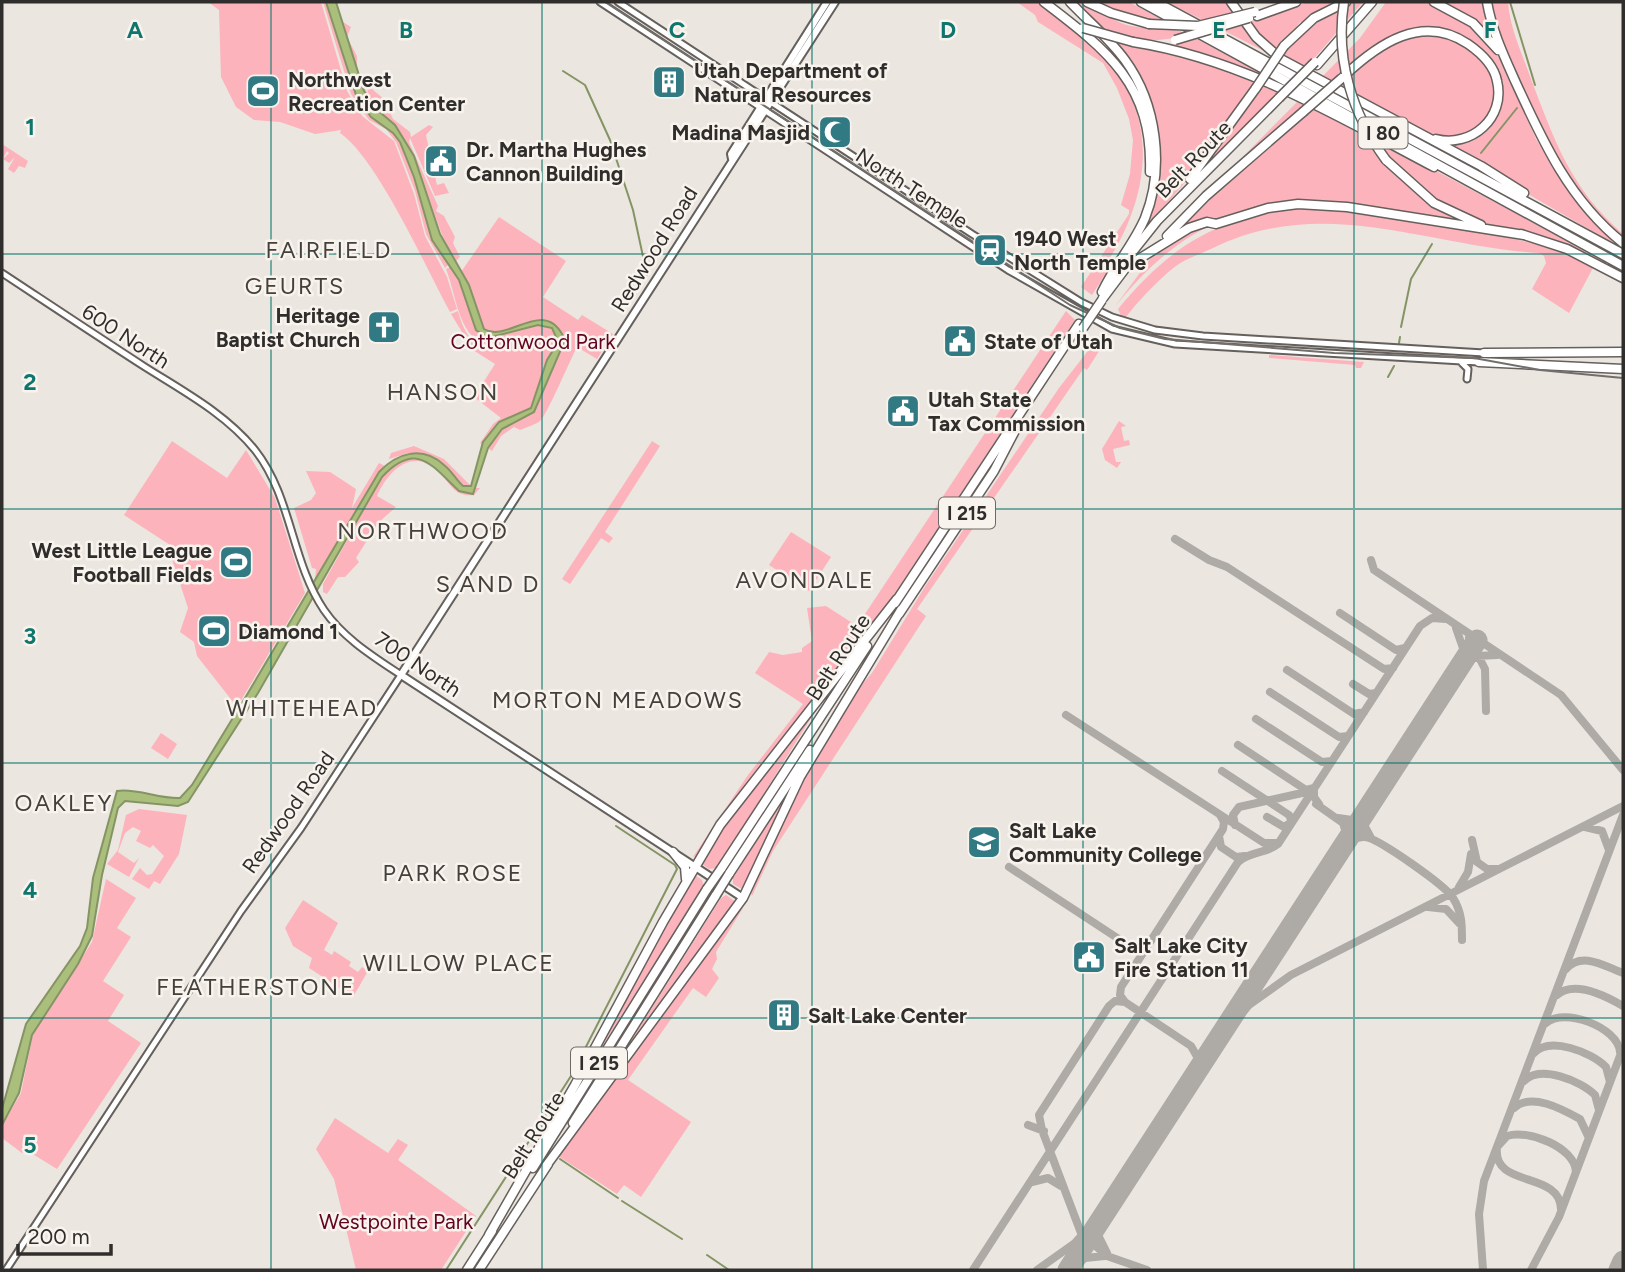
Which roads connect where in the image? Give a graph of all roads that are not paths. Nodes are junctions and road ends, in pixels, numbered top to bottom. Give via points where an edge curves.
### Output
1 (600, 2) edge
2 (618, 2) edge
3 (827, 2) edge
4 (835, 2) edge
5 (1044, 2) edge
6 (1070, 2) edge
7 (1087, 2) edge
8 (1141, 2) edge
9 (1158, 2) edge
10 (1231, 2) edge
11 (1295, 2) edge
12 (1345, 2) edge
13 (1434, 2) edge
14 (1487, 2) edge
15 (1367, 4) edge
16 (1055, 11) junction
17 (1256, 14) junction
18 (1135, 42) junction
19 (1511, 71) junction
20 (1320, 80) junction
21 (1280, 99) junction
22 (769, 101) junction
23 (763, 109) junction
24 (1412, 128) junction
25 (1516, 205) junction
26 (1585, 233) junction
27 (1524, 235) junction
28 (1144, 237) junction
29 (1623, 243) edge
30 (1155, 248) junction
31 (1623, 254) edge
32 (1623, 266) edge
33 (1126, 267) junction
34 (1111, 271) junction
35 (2, 273) edge
36 (1623, 278) edge
37 (1100, 297) junction
38 (1081, 326) junction
39 (1623, 352) edge
40 (1484, 353) joint
41 (1458, 361) junction
42 (1479, 362) joint
43 (1623, 369) edge
44 (1467, 379) dead end
45 (233, 427) joint
46 (897, 599) junction
47 (901, 610) junction
48 (401, 676) junction
49 (673, 852) junction
50 (695, 867) junction
51 (684, 885) junction
52 (743, 898) junction
53 (547, 1166) junction
54 (489, 1236) junction
55 (6, 1270) edge
56 (467, 1270) edge
57 (479, 1270) edge

1 - 23 main road, North Temple
2 - 22 main road, North Temple
3 - 22 main road, Redwood Road
4 - 22 main road, Redwood Road
5 - 16 highway
6 - 34 highway via 1125,58 1145,96 1154,134 1154,182 1148,208
7 - 17 highway, bridge via 1149,24 1198,26
8 - 25 highway, I 80
9 - 20 highway
9 - 26 highway, I 80
10 - 20 highway via 1272,53
11 - 17 highway
12 - 27 highway, bridge via 1341,40 1346,79 1364,125 1386,160 1413,187 1451,212
12 - 28 highway, bridge via 1314,18 1284,46 1206,162
13 - 19 highway via 1480,29
14 - 19 highway via 1494,33
15 - 21 highway, Belt Route / I 215, bridge
16 - 18 highway, bridge via 1083,28
16 - 34 highway via 1115,61 1137,95 1147,131 1146,197 1132,235
17 - 18 highway, bridge via 1174,40
18 - 25 highway via 1193,53 1251,73
19 - 29 highway via 1547,151 1587,207
20 - 24 highway
21 - 28 highway, Belt Route / I 215
21 - 33 highway, Belt Route / I 215
22 - 23 main road, Redwood Road
22 - 40 main road, North Temple via 1081,302 1121,321 1203,336
23 - 41 main road, North Temple via 1008,270 1118,331 1175,344
23 - 48 main road, Redwood Road
24 - 26 highway
24 - 30 highway, bridge via 1450,141 1474,134 1489,122 1498,102 1497,80 1493,68 1472,46 1447,34 1406,34 1375,49 1206,196
25 - 32 highway, I 80
26 - 31 highway, I 80
27 - 30 highway via 1347,207 1298,204 1216,224 1207,222
27 - 36 highway via 1567,249
28 - 37 highway, Belt Route / I 215
30 - 33 highway
33 - 37 highway, Belt Route / I 215
34 - 37 highway
35 - 45 main road, 600 North
37 - 38 highway, Belt Route / I 215, bridge
38 - 46 highway, Belt Route / I 215
38 - 47 highway, Belt Route / I 215 via 1016,427 994,471
39 - 40 highway
41 - 42 main road, North Temple
41 - 44 main road via 1468,369
42 - 43 highway
45 - 48 main road, 700 North via 257,452 276,484 317,598 344,633
46 - 50 highway via 720,825
46 - 54 highway, Belt Route / I 215, bridge via 707,889
47 - 52 highway via 800,778
47 - 53 highway, Belt Route / I 215, bridge
48 - 49 main road, 700 North
48 - 55 main road, Redwood Road
49 - 50 main road, 700 North
49 - 51 highway via 686,871
50 - 51 highway
50 - 52 main road, 700 North
51 - 54 highway
52 - 53 highway
53 - 57 highway, Belt Route / I 215
54 - 56 highway, Belt Route / I 215

